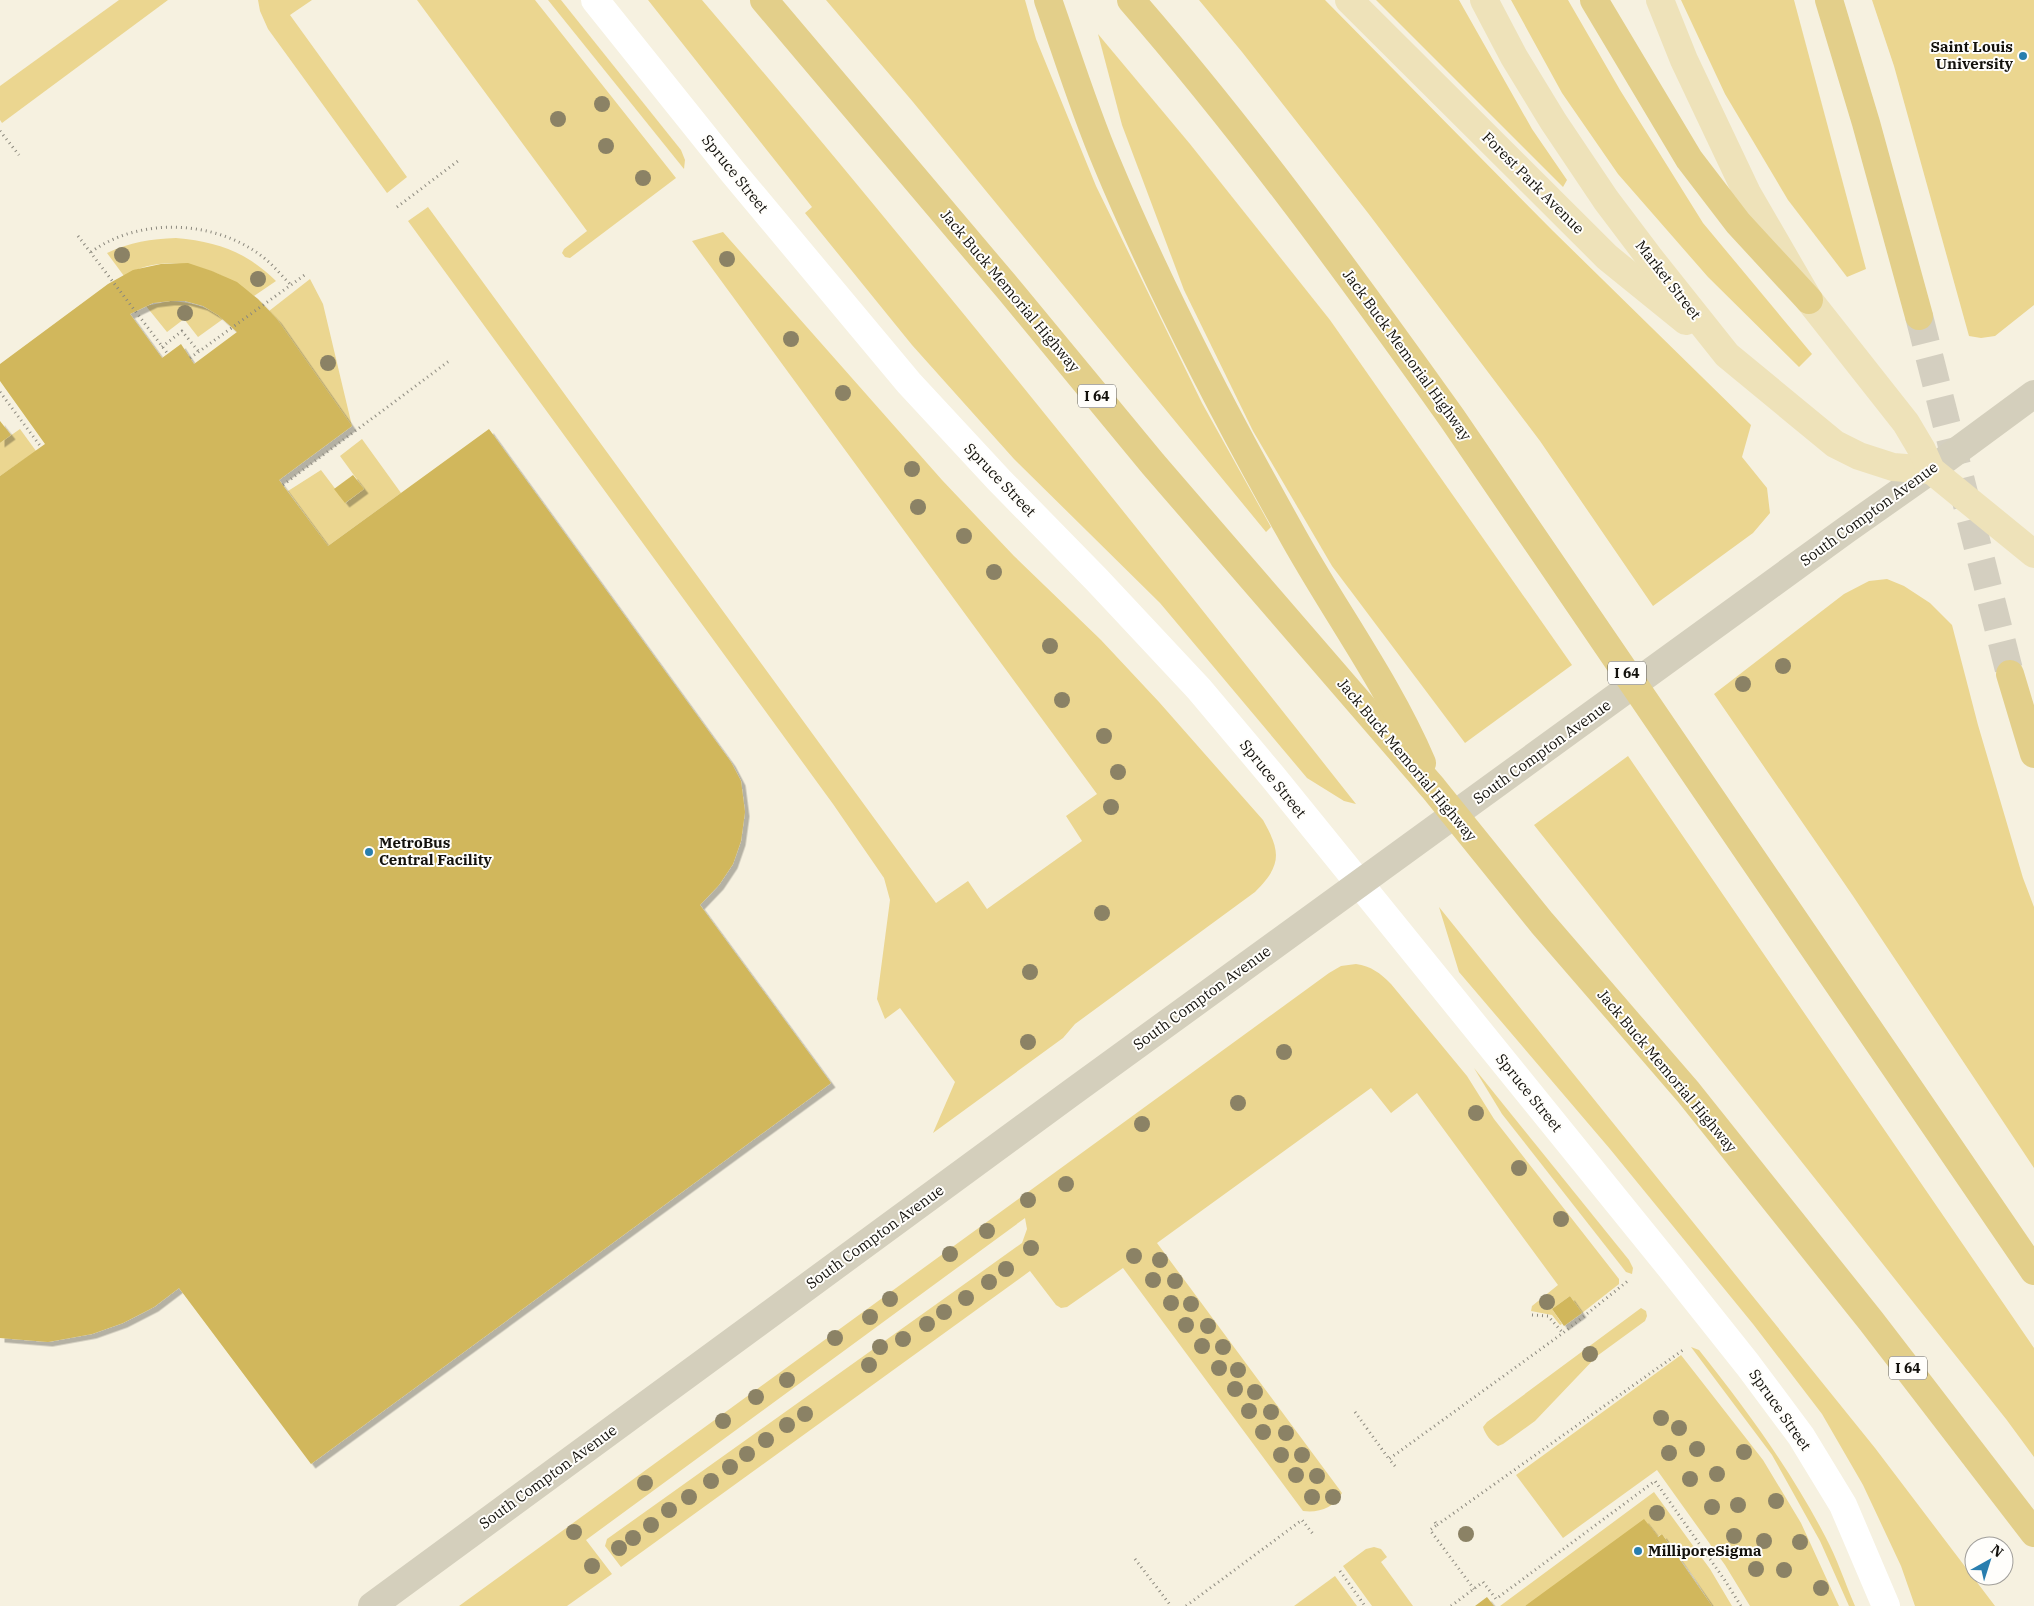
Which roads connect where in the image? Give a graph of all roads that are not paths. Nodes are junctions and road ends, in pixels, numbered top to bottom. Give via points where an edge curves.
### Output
1 (595, 0) edge
2 (764, 0) edge
3 (1048, 0) edge
4 (1131, 0) edge
5 (1349, 0) edge
6 (1484, 0) edge
7 (1594, 0) edge
8 (1660, 0) edge
9 (1829, 0) edge
10 (1810, 300) junction
11 (1919, 316) tunnel mouth
12 (1727, 355) junction
13 (2034, 394) edge
14 (1931, 470) junction
15 (2034, 554) edge
16 (2010, 674) tunnel mouth
17 (2034, 754) edge
18 (1433, 788) junction
19 (1358, 884) junction
20 (2034, 1271) edge
21 (2034, 1533) edge
22 (372, 1606) edge
23 (1886, 1606) edge

1 - 19 street, Spruce Street via 909,383 1199,689
2 - 18 highway, Jack Buck Memorial Highway / I 64 via 1153,464
3 - 18 highway via 1105,160 1142,246 1290,532 1407,727
4 - 20 highway, Jack Buck Memorial Highway / I 64 via 1203,86 1363,292
5 - 12 main road, Forest Park Avenue via 1607,257
6 - 12 main road, Market Street via 1514,58 1606,200
7 - 10 highway via 1689,159 1738,223
8 - 10 main road via 1684,60 1747,193
9 - 11 highway
10 - 14 main road via 1906,423
12 - 14 main road, Market Street via 1835,444 1893,467
13 - 14 main road, South Compton Avenue
14 - 15 main road
14 - 19 main road, South Compton Avenue
16 - 17 highway
18 - 21 highway, Jack Buck Memorial Highway / I 64 via 1542,923 1688,1092 1871,1321
19 - 22 main road, South Compton Avenue
19 - 23 street, Spruce Street via 1670,1267 1795,1428 1843,1505

